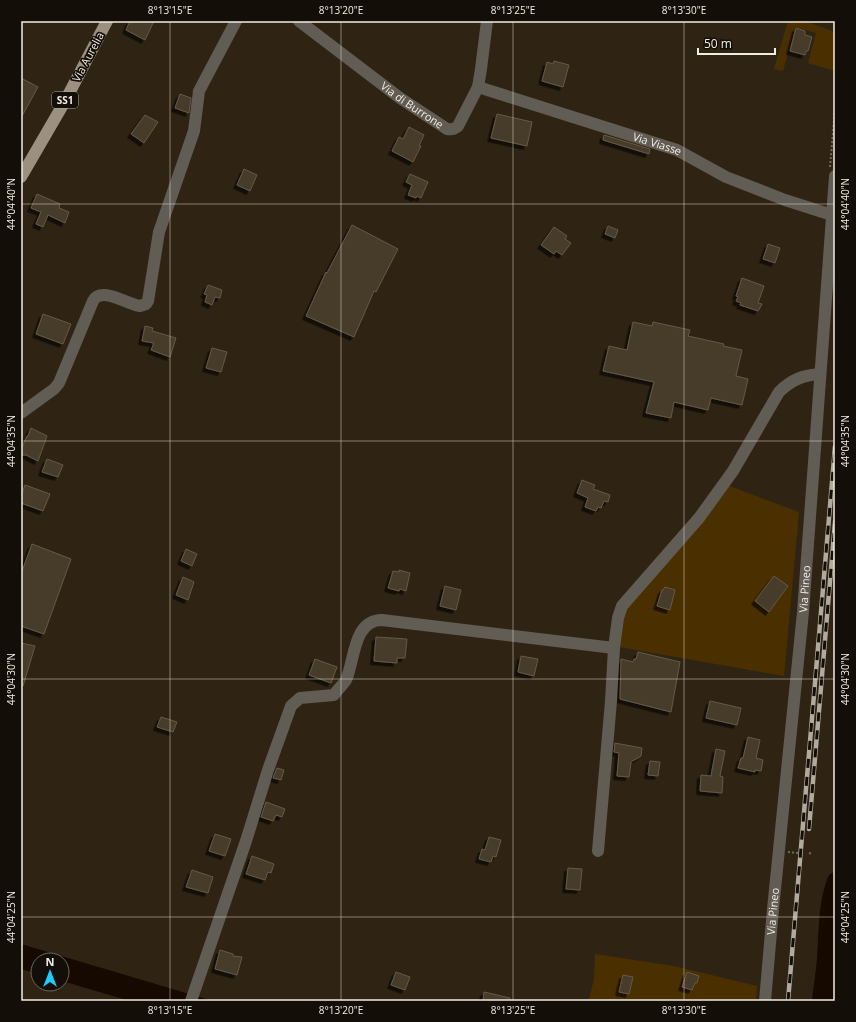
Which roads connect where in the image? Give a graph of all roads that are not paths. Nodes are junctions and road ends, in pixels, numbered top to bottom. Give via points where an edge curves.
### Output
1 (107, 21) edge
2 (236, 21) edge
3 (299, 21) edge
4 (487, 21) edge
5 (478, 86) junction
6 (835, 176) edge
7 (21, 177) edge
8 (832, 215) junction
9 (820, 374) junction
10 (21, 413) edge
11 (614, 648) junction
12 (598, 851) dead end
13 (192, 997) edge
14 (765, 1001) edge

1 - 7 main road, Via Aurelia / SS1
2 - 10 street via 199,91 194,131 159,232 148,301 137,306 104,294 95,298 59,383
3 - 5 street, Via di Burrone via 400,98 447,129 458,126
4 - 5 street, Via di Burrone
5 - 8 street, Via Viasse via 677,150 726,177
6 - 8 street, Via Pineo
8 - 9 street, Via Pineo
9 - 11 street via 808,375 787,383 778,392 732,471 699,518 622,606
9 - 14 street, Via Pineo via 803,612
11 - 12 street
11 - 13 street via 382,620 365,625 345,681 334,695 300,698 291,706

